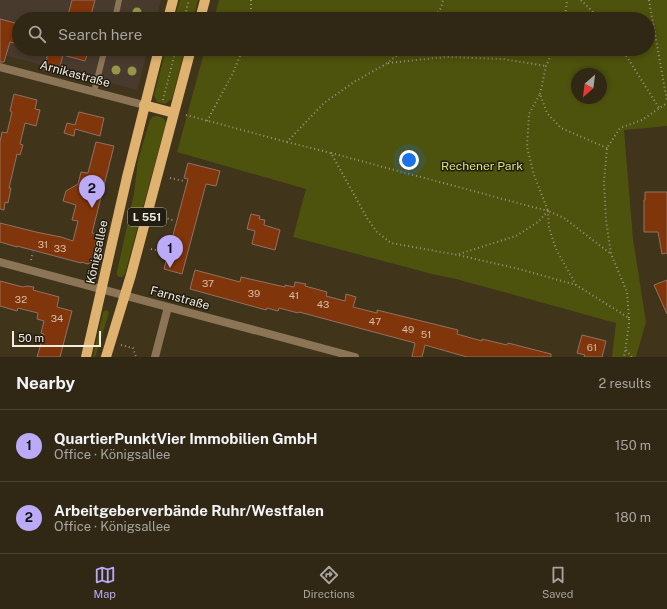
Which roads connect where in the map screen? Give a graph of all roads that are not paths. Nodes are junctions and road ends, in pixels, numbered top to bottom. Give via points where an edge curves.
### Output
1 (119, 0) edge
2 (173, 0) edge
3 (205, 0) edge
4 (116, 12) edge
5 (170, 12) edge
6 (202, 12) edge
7 (103, 56) edge
8 (158, 56) edge
9 (190, 56) edge
10 (0, 67) edge
11 (94, 92) junction
12 (144, 105) junction
13 (174, 113) junction
14 (0, 262) edge
15 (102, 289) junction
16 (126, 296) junction
17 (168, 307) junction
18 (86, 357) edge
19 (106, 357) edge
20 (154, 357) edge
21 (355, 357) edge

1 - 4 lane
2 - 5 main road
3 - 6 main road
7 - 11 lane
8 - 12 main road, Königsallee / L 551
9 - 13 main road, L 551
10 - 11 street, Arnikastraße
11 - 12 street, Arnikastraße
12 - 13 main road
12 - 15 main road, Königsallee / L 551
13 - 16 main road, L 551
14 - 15 street, Farnstraße
15 - 16 street, Farnstraße
15 - 18 main road, Königsallee / L 551
16 - 17 street, Farnstraße
16 - 19 main road, L 551
17 - 20 street
17 - 21 street, Farnstraße

